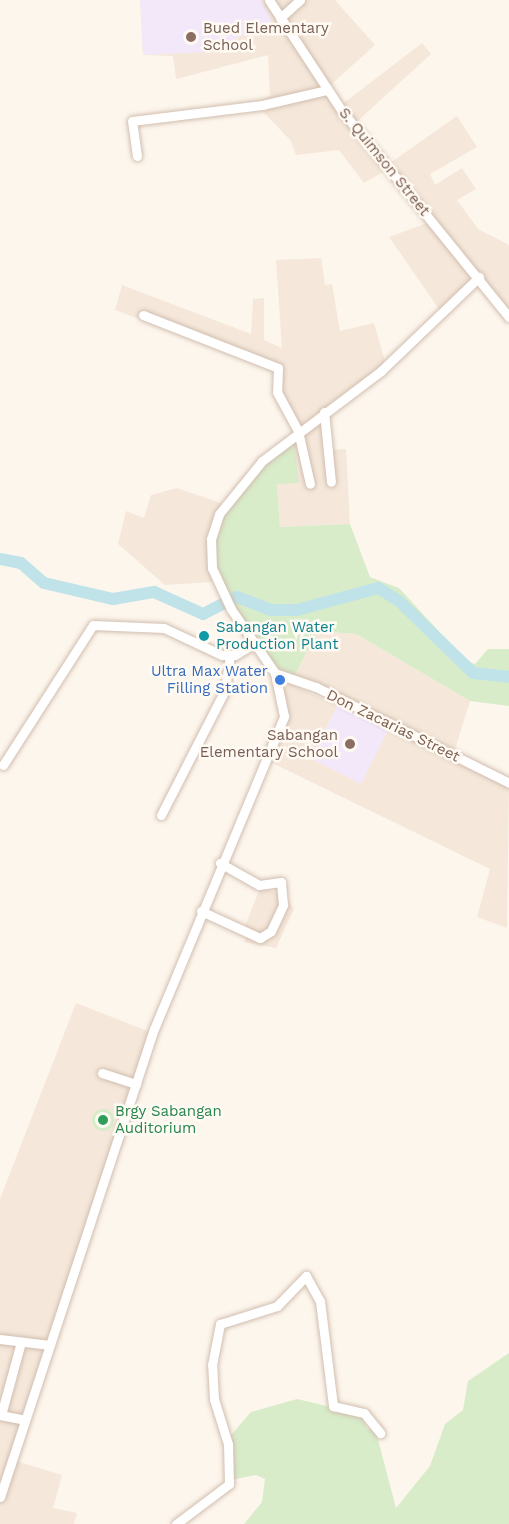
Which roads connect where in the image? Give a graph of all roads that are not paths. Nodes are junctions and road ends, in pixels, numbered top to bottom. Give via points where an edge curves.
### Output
1 (269, 0) edge
2 (300, 0) edge
3 (280, 18) junction
4 (327, 90) junction
5 (137, 156) dead end
6 (479, 277) junction
7 (143, 315) dead end
8 (509, 317) edge
9 (324, 412) junction
10 (298, 430) junction
11 (331, 483) dead end
12 (310, 484) dead end
13 (255, 643) junction
14 (230, 656) junction
15 (275, 673) junction
16 (3, 765) dead end
17 (509, 783) edge
18 (162, 815) dead end
19 (220, 863) junction
20 (201, 911) junction
21 (102, 1073) dead end
22 (136, 1084) junction
23 (0, 1339) edge
24 (21, 1342) junction
25 (50, 1345) junction
26 (0, 1415) edge
27 (26, 1420) junction
28 (380, 1433) dead end
29 (0, 1497) edge
30 (176, 1524) edge

1 - 3 street, S. Quimson Street
2 - 3 street
3 - 4 street, S. Quimson Street
4 - 5 street via 262,105 132,121
4 - 6 street, S. Quimson Street
6 - 8 street, S. Quimson Street
6 - 9 street via 381,371
7 - 10 street via 276,367 277,392
9 - 10 street
9 - 11 street
10 - 12 street
10 - 13 street via 241,481 219,514 211,560 229,604
13 - 14 street
13 - 15 street
14 - 16 street via 205,650 164,628 93,625
14 - 18 street via 225,690
15 - 17 street, Don Zacarias Street via 316,687
15 - 19 street via 285,698 282,724
19 - 20 street
19 - 20 street via 259,885 281,882 283,905 271,931 260,938
20 - 22 street
21 - 22 street
22 - 25 street
23 - 24 street
24 - 25 street
24 - 26 street
25 - 27 street
26 - 27 street
27 - 29 street
28 - 30 street via 364,1413 333,1406 320,1301 306,1276 277,1306 220,1324 212,1365 215,1405 228,1444 230,1484

